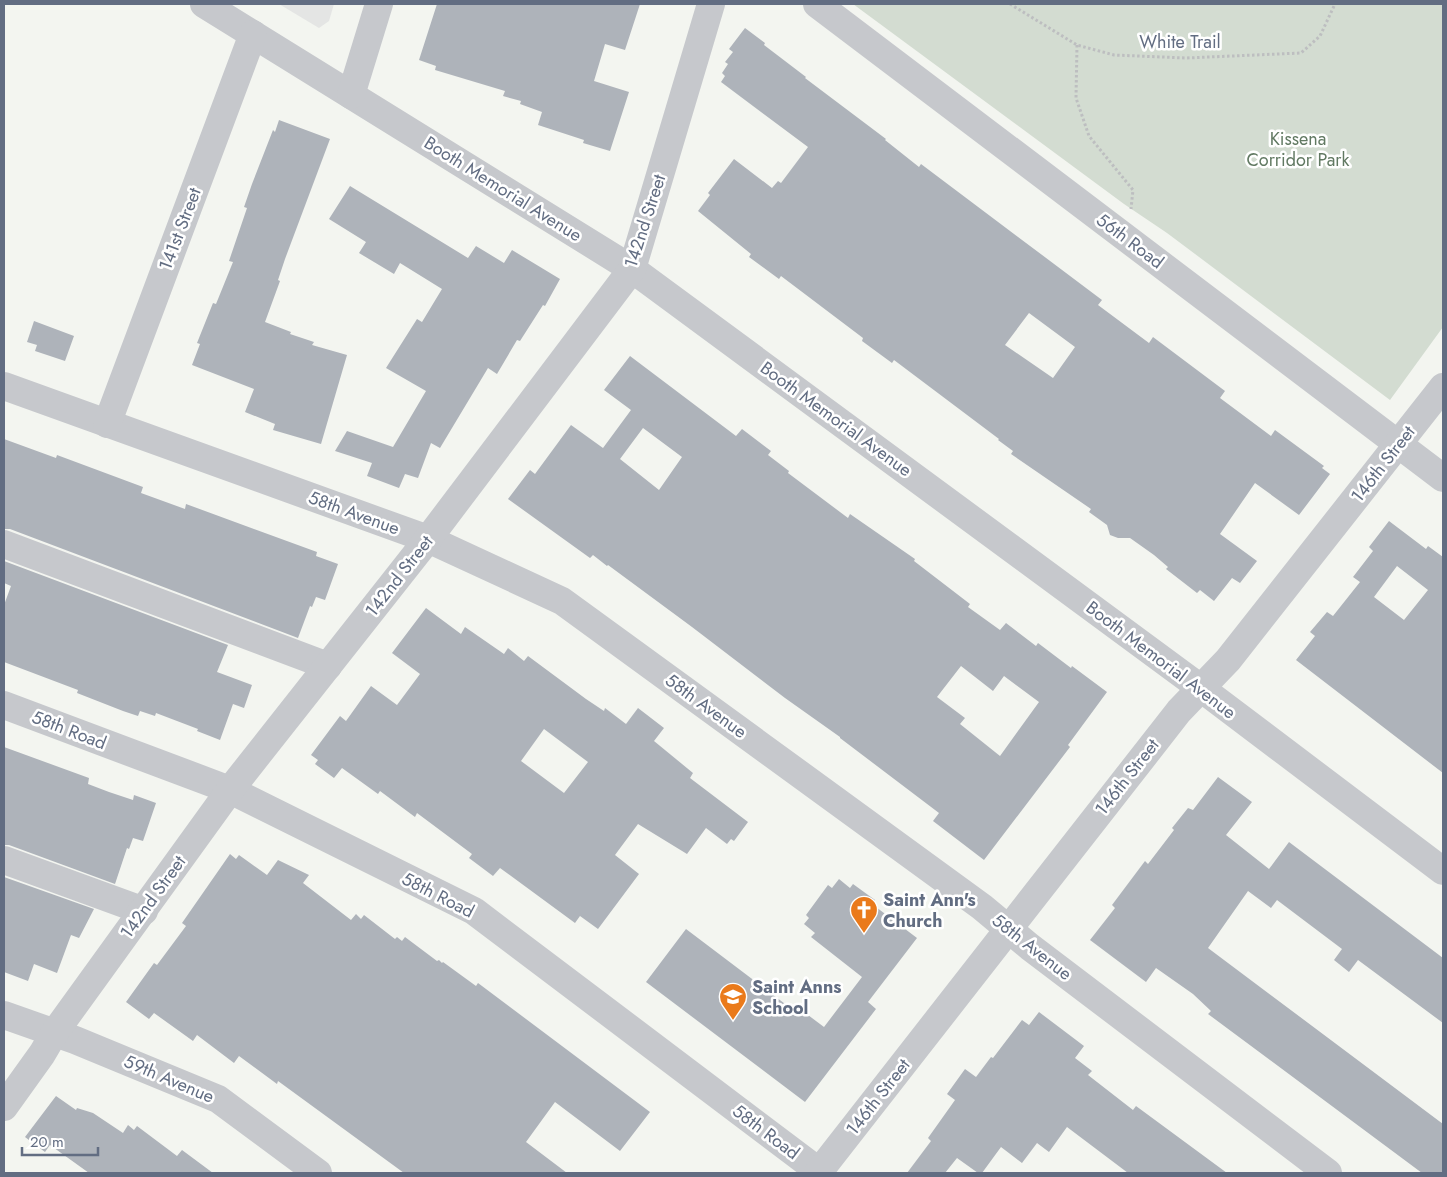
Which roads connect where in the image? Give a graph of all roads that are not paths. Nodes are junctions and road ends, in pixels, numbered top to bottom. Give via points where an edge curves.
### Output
1 (204, 4) edge
2 (379, 4) edge
3 (711, 4) edge
4 (817, 4) edge
5 (253, 34) junction
6 (350, 95) junction
7 (632, 269) junction
8 (4, 386) edge
9 (1443, 387) edge
10 (107, 424) junction
11 (1398, 444) junction
12 (1443, 478) edge
13 (428, 540) junction
14 (4, 544) edge
15 (328, 666) junction
16 (1202, 689) junction
17 (4, 705) edge
18 (230, 790) junction
19 (4, 860) edge
20 (1443, 871) edge
21 (144, 911) junction
22 (1008, 929) junction
23 (4, 1014) edge
24 (55, 1032) junction
25 (4, 1107) edge
26 (318, 1173) edge
27 (820, 1173) edge
28 (1328, 1173) edge

1 - 5 street, Booth Memorial Avenue
2 - 6 street
3 - 7 street, 142nd Street
4 - 11 street, 56th Road
5 - 6 street, Booth Memorial Avenue
5 - 10 street, 141st Street
6 - 7 street, Booth Memorial Avenue
7 - 13 street, 142nd Street
7 - 16 street, Booth Memorial Avenue
8 - 10 street, 58th Avenue
9 - 11 street, 146th Street
10 - 13 street, 58th Avenue
11 - 12 street, 56th Road
11 - 16 street, 146th Street
13 - 15 street, 142nd Street
13 - 22 street, 58th Avenue via 562,601
14 - 15 street
15 - 18 street, 142nd Street
16 - 20 street, Booth Memorial Avenue
16 - 22 street, 146th Street via 1179,711
17 - 18 street, 58th Road
18 - 21 street, 142nd Street
18 - 27 street, 58th Road via 474,912
19 - 21 street
21 - 24 street, 142nd Street
22 - 27 street, 146th Street
22 - 28 street, 58th Avenue
23 - 24 street, 59th Avenue
24 - 25 street, 142nd Street
24 - 26 street, 59th Avenue via 218,1099

